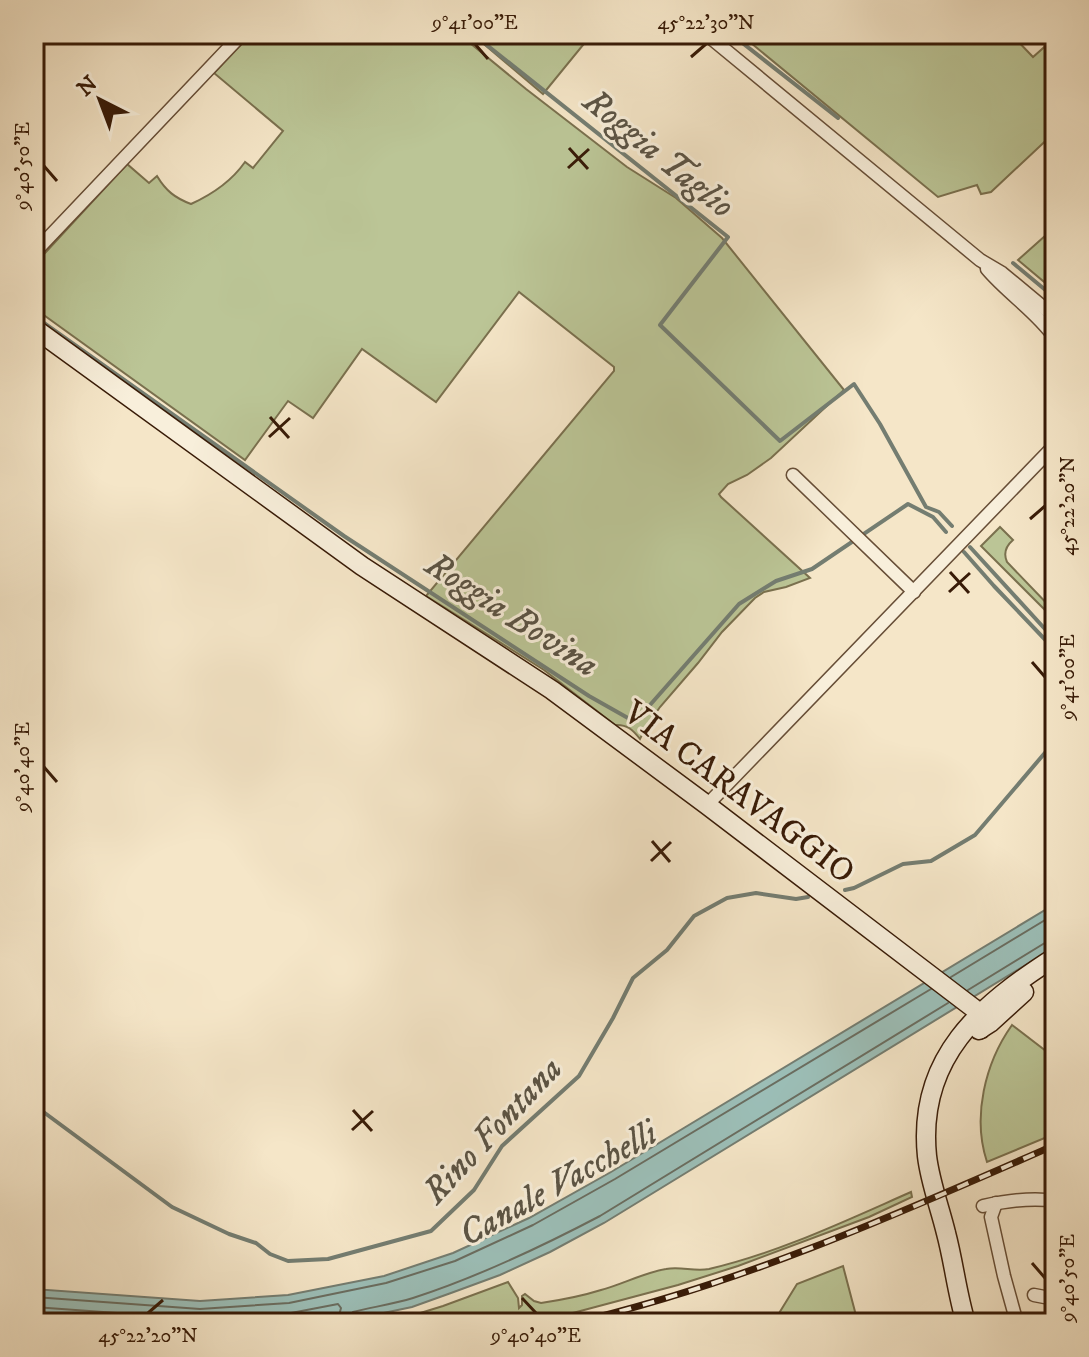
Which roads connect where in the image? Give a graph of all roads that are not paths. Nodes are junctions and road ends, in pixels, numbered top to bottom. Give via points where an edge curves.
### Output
1 (242, 34) edge
2 (706, 34) edge
3 (34, 253) edge
4 (980, 260) junction
5 (1055, 317) edge
6 (34, 328) edge
7 (1055, 338) edge
8 (1055, 436) edge
9 (1055, 445) edge
10 (1044, 457) junction
11 (793, 475) dead end
12 (914, 592) junction
13 (707, 805) junction
14 (1055, 957) edge
15 (1055, 964) edge
16 (980, 1015) junction
17 (1055, 1201) edge
18 (1034, 1295) dead end
19 (1055, 1299) edge
20 (966, 1323) edge
21 (1017, 1323) edge

1 - 3 street
2 - 4 street
4 - 5 street
4 - 7 street
6 - 13 street, VIA CARAVAGGIO via 362,566 552,690
8 - 10 street
9 - 10 street
10 - 12 street
11 - 12 street
12 - 13 street
13 - 16 street, VIA CARAVAGGIO
14 - 16 street
15 - 16 street via 998,1016
16 - 20 street via 940,1069 929,1103 926,1141
17 - 21 street via 990,1204
18 - 19 street

